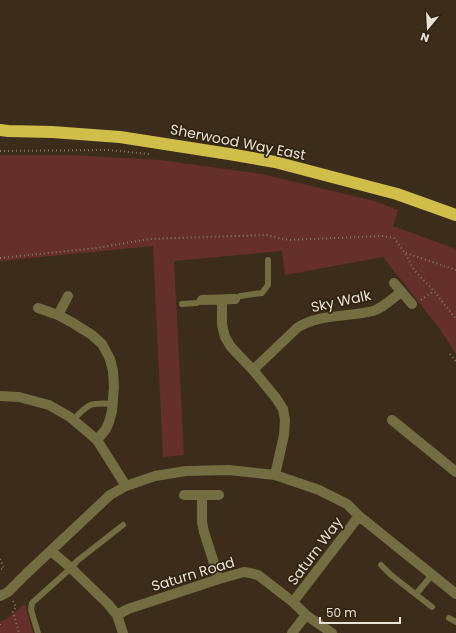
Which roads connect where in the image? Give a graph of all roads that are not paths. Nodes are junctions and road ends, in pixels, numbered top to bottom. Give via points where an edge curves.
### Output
1 (3, 132) edge
2 (456, 215) edge
3 (268, 260) dead end
4 (394, 283) dead end
5 (401, 292) junction
6 (68, 296) dead end
7 (235, 299) joint
8 (202, 300) joint
9 (222, 300) junction
10 (415, 303) road end
11 (182, 304) dead end
12 (38, 308) dead end
13 (58, 315) junction
14 (253, 370) junction
15 (0, 396) edge
16 (113, 404) junction
17 (73, 420) junction
18 (392, 420) dead end
19 (96, 440) junction
20 (456, 472) edge
21 (275, 476) junction
22 (126, 486) junction
23 (184, 495) dead end
24 (202, 495) junction
25 (219, 495) dead end
26 (358, 516) junction
27 (123, 524) dead end
28 (51, 551) junction
29 (381, 565) dead end
30 (71, 568) junction
31 (432, 575) junction
32 (219, 579) junction
33 (4, 594) edge
34 (416, 594) junction
35 (456, 594) edge
36 (293, 602) junction
37 (432, 607) dead end
38 (306, 614) junction
39 (117, 615) junction
40 (449, 618) dead end
41 (456, 622) edge
42 (38, 633) edge
43 (123, 633) edge
44 (292, 633) edge
45 (332, 633) edge

1 - 2 highway, Sherwood Way East via 52,132 120,137 214,151 268,161 397,194
3 - 7 lane via 268,285 262,293
4 - 5 street
5 - 10 street
5 - 14 street, Sky Walk via 374,311 304,324
6 - 13 street
7 - 9 street
8 - 9 street
8 - 11 lane
9 - 14 street via 222,325 225,337
12 - 13 street
13 - 16 street via 92,335 102,344 113,371
14 - 21 street via 283,409 284,435
15 - 17 street via 19,397 49,405
16 - 17 lane via 89,405
16 - 19 street via 106,429
17 - 19 street
18 - 20 street
19 - 22 street
21 - 22 street via 229,470 186,471 155,476
21 - 26 street via 319,490 347,504
22 - 28 street via 110,495
23 - 24 street
24 - 25 street
24 - 32 street via 204,532
26 - 31 street
26 - 36 street, Saturn Way
27 - 30 lane
28 - 30 street
28 - 33 street
29 - 34 lane
30 - 39 street
30 - 42 lane via 32,603 31,610
31 - 34 lane
31 - 35 street
32 - 36 street, Saturn Road via 250,572 258,575
32 - 39 street, Saturn Road
34 - 37 lane
36 - 38 street, Saturn Road
38 - 44 street
38 - 45 street, Saturn Road
39 - 43 street
40 - 41 lane

